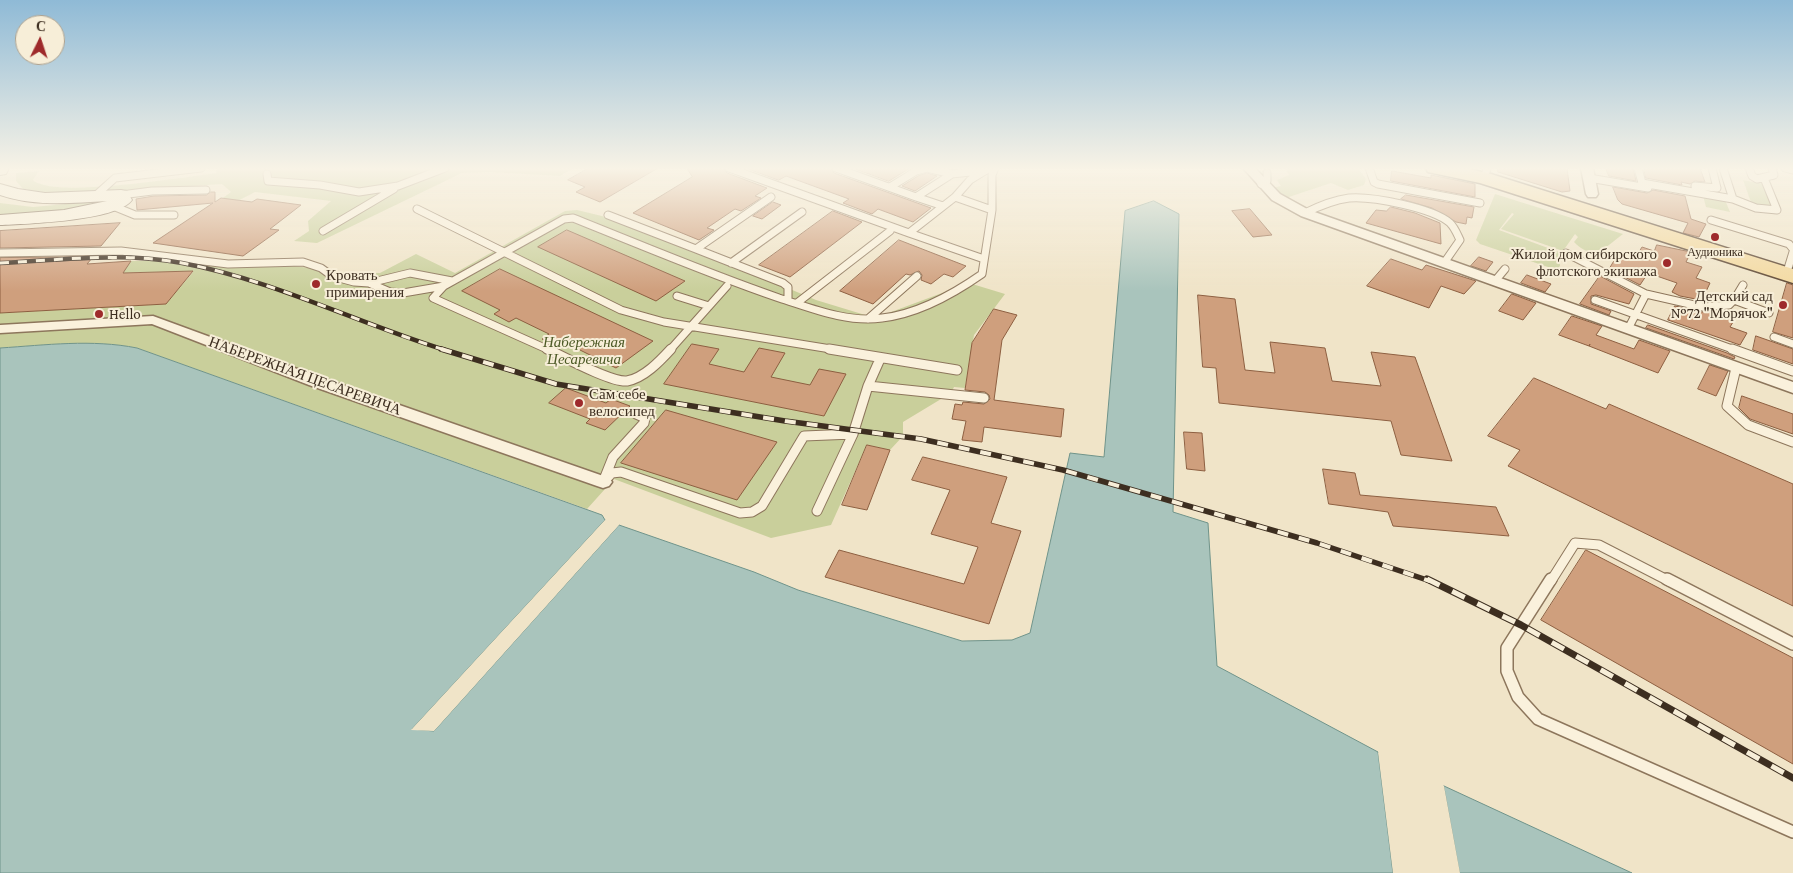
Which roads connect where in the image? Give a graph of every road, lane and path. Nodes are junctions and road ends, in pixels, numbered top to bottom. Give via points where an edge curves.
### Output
1 (91, 209) edge
2 (128, 209) edge
3 (360, 209) edge
4 (417, 209) dead end
5 (753, 209) edge
6 (844, 209) edge
7 (939, 209) edge
8 (989, 209) edge
9 (1297, 209) edge
10 (1318, 209) edge
11 (1413, 209) edge
12 (1589, 209) edge
13 (1764, 209) edge
14 (1776, 209) edge
15 (992, 210) joint
16 (802, 212) dead end
17 (1305, 213) junction
18 (174, 215) dead end
19 (608, 216) dead end
20 (0, 220) edge
21 (1711, 220) dead end
22 (323, 231) dead end
23 (890, 231) dead end
24 (909, 232) junction
25 (696, 249) junction
26 (1793, 251) edge
27 (505, 252) junction
28 (0, 253) edge
29 (1566, 253) dead end
30 (984, 259) junction
31 (731, 263) junction
32 (1444, 263) junction
33 (1506, 269) dead end
34 (916, 276) dead end
35 (1789, 276) edge
36 (452, 281) junction
37 (1495, 281) junction
38 (368, 283) junction
39 (1743, 285) dead end
40 (444, 286) junction
41 (727, 286) dead end
42 (1646, 294) junction
43 (677, 296) dead end
44 (788, 300) junction
45 (1596, 300) dead end
46 (1734, 300) junction
47 (796, 303) junction
48 (709, 306) junction
49 (1769, 313) dead end
50 (1636, 314) junction
51 (868, 320) junction
52 (691, 326) junction
53 (0, 329) edge
54 (1628, 329) junction
55 (1774, 337) dead end
56 (1793, 344) edge
57 (880, 359) junction
58 (1736, 368) junction
59 (957, 370) dead end
60 (1793, 371) edge
61 (868, 386) junction
62 (1793, 388) edge
63 (984, 398) dead end
64 (636, 414) dead end
65 (853, 434) junction
66 (1793, 442) edge
67 (603, 482) junction
68 (818, 511) dead end
69 (1793, 644) edge
70 (1793, 832) edge

1 - 20 main road
2 - 18 lane via 135,214
3 - 22 lane
4 - 27 lane
5 - 25 lane
6 - 24 lane
7 - 24 lane
8 - 15 lane
9 - 17 street
10 - 17 lane
11 - 32 lane via 1448,221 1456,230 1460,240
12 - 35 main road
13 - 14 lane
15 - 30 lane
16 - 31 lane
17 - 32 street
19 - 25 lane
21 - 26 lane via 1789,244
23 - 47 lane
24 - 30 lane
25 - 31 lane
26 - 35 lane
27 - 36 lane
27 - 44 lane via 564,219 573,218
27 - 52 lane via 621,310
28 - 38 lane via 121,251 228,264 303,262 332,276
29 - 42 lane
30 - 51 lane via 982,274 949,295 905,313
31 - 44 lane via 788,287
32 - 37 street
33 - 37 lane
34 - 51 lane
36 - 38 lane via 410,271
36 - 40 lane
37 - 54 street
38 - 40 lane via 390,292 404,293
39 - 46 lane
40 - 52 lane via 433,298 611,378 626,381 660,361
41 - 48 lane
42 - 46 lane via 1703,307 1729,305
42 - 50 lane
43 - 48 lane
44 - 47 lane
45 - 50 lane
46 - 49 lane
47 - 51 lane
48 - 52 lane
50 - 54 lane
50 - 60 lane
52 - 57 lane
53 - 67 street, НАБЕРЕЖНАЯ ЦЕСАРЕВИЧА via 153,320 314,381
54 - 58 street
55 - 56 lane
57 - 59 lane
57 - 61 lane
58 - 62 street
58 - 66 lane via 1727,406 1733,415 1746,424
61 - 63 lane
61 - 65 lane
64 - 67 lane via 645,418 644,423 604,468
65 - 67 lane via 804,436 762,506 752,512 740,513 621,472 612,473
65 - 68 lane
69 - 70 lane via 1599,545 1574,543 1507,648 1507,671 1518,697 1538,719

